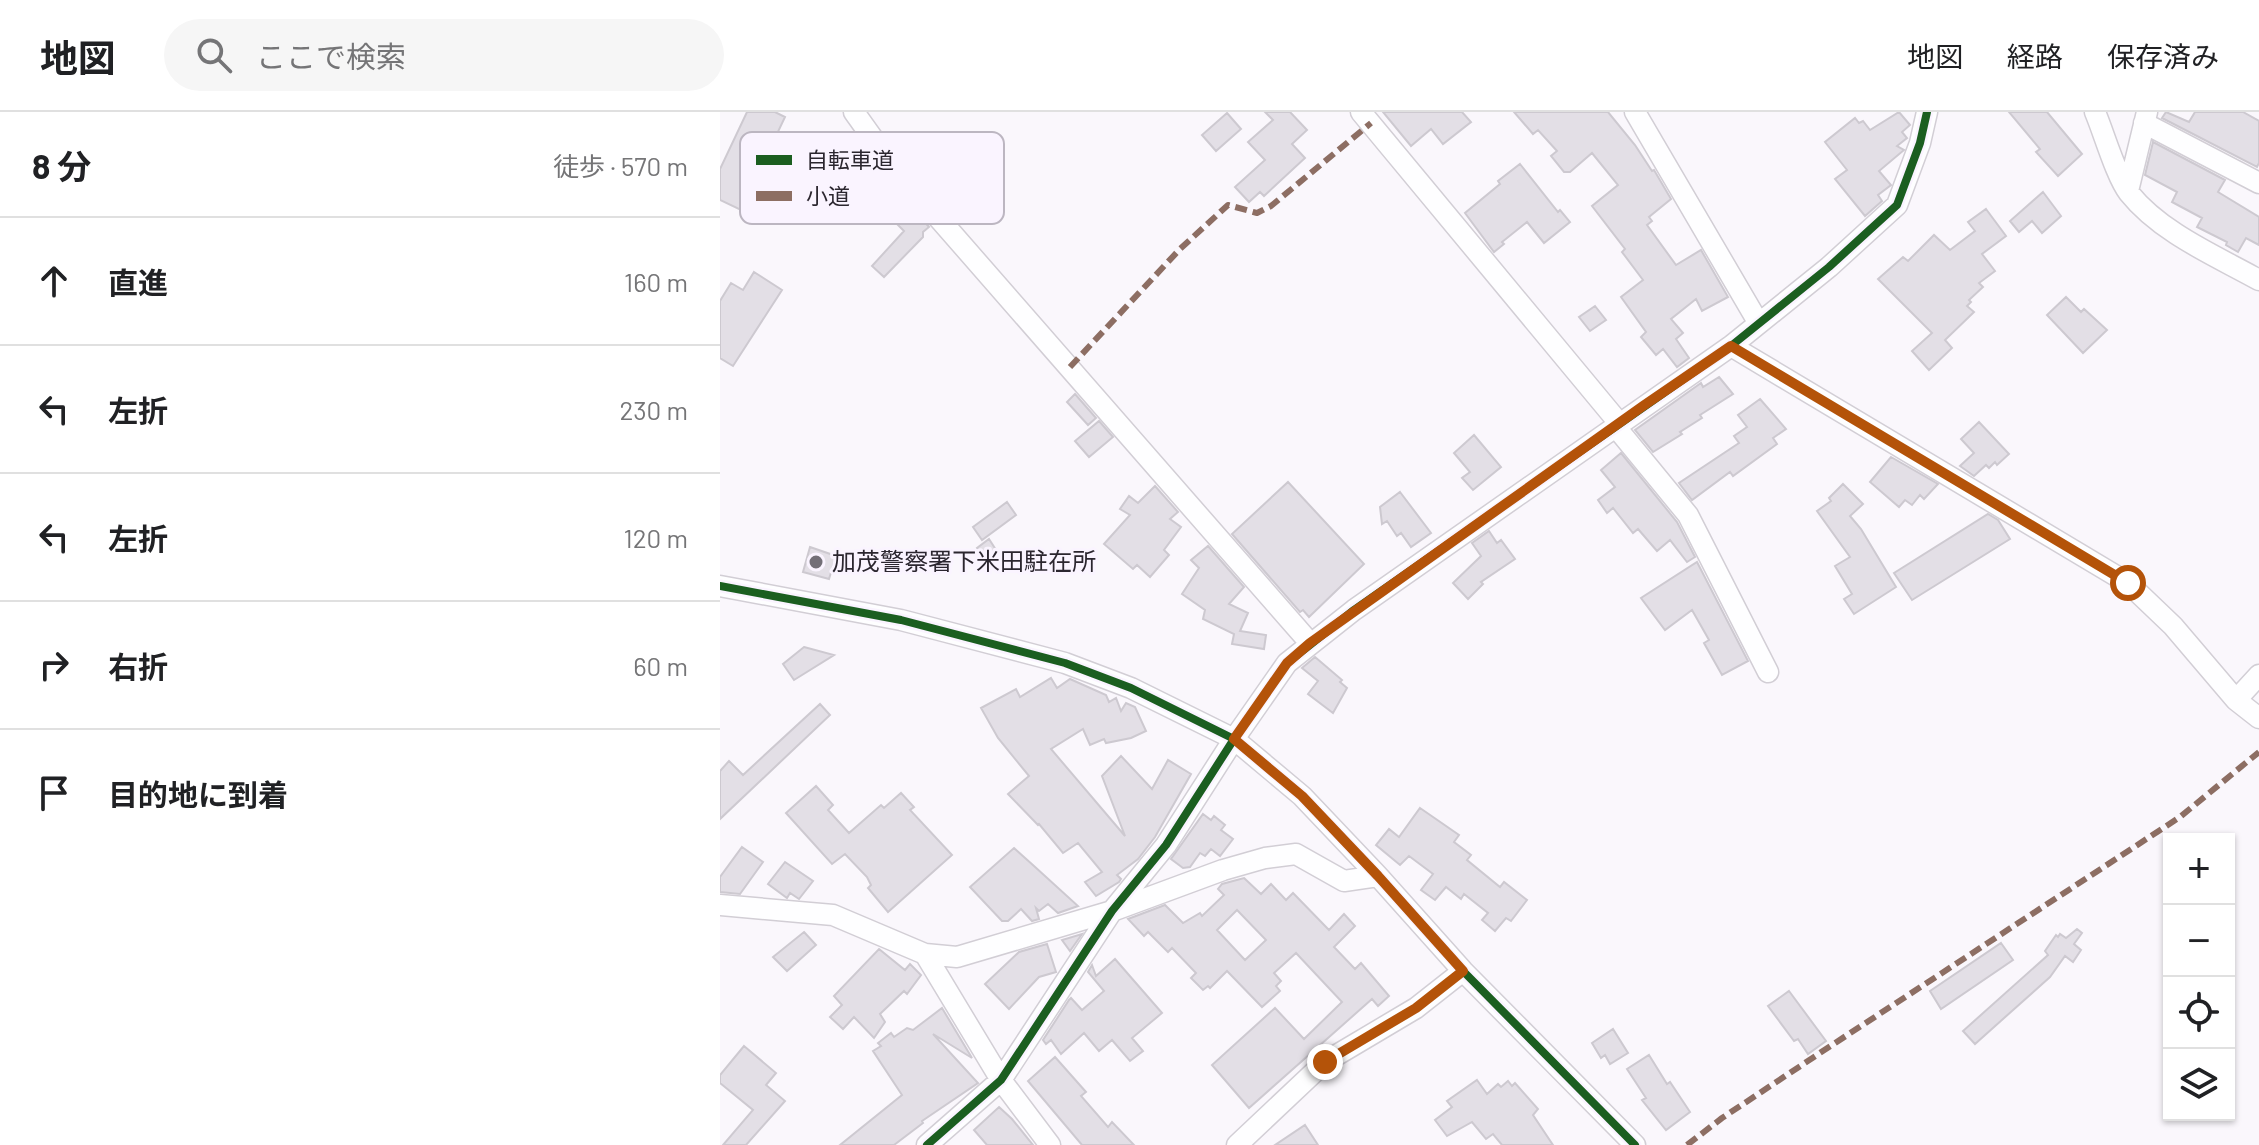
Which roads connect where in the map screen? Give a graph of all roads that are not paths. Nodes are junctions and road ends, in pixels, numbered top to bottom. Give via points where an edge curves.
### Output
1 (854, 112) edge
2 (1361, 112) edge
3 (1635, 112) edge
4 (1927, 112) edge
5 (2095, 112) edge
6 (2145, 118) edge
7 (868, 132) edge
8 (2259, 183) edge
9 (2128, 191) junction
10 (944, 224) edge
11 (2258, 277) edge
12 (1758, 322) junction
13 (1731, 346) junction
14 (1617, 424) junction
15 (720, 586) edge
16 (1310, 643) junction
17 (1768, 672) dead end
18 (2259, 675) edge
19 (2236, 700) junction
20 (2259, 718) edge
21 (1234, 739) junction
22 (1378, 876) junction
23 (720, 905) edge
24 (1112, 911) junction
25 (925, 954) junction
26 (1463, 971) junction
27 (1001, 1080) junction
28 (927, 1145) edge
29 (1050, 1145) edge
30 (1237, 1145) edge
31 (1635, 1145) edge

1 - 7 street
2 - 14 street
3 - 12 street
4 - 12 street via 1897,205
5 - 9 street
6 - 8 street
6 - 9 street
9 - 11 street via 2186,239
10 - 16 street
12 - 13 street
13 - 14 street
13 - 19 street via 2128,583
14 - 16 street
14 - 17 street via 1688,515
15 - 21 street via 901,620 1065,663 1131,688
16 - 21 street via 1287,663
18 - 19 street
19 - 20 street
21 - 22 street via 1302,796
21 - 24 street via 1166,845
22 - 24 street via 1344,881 1296,854 1265,858
22 - 26 street
23 - 25 street via 833,915
24 - 25 street via 957,957
24 - 27 street
25 - 27 street
26 - 30 street via 1416,1008 1325,1062
26 - 31 street
27 - 28 street
27 - 29 street

